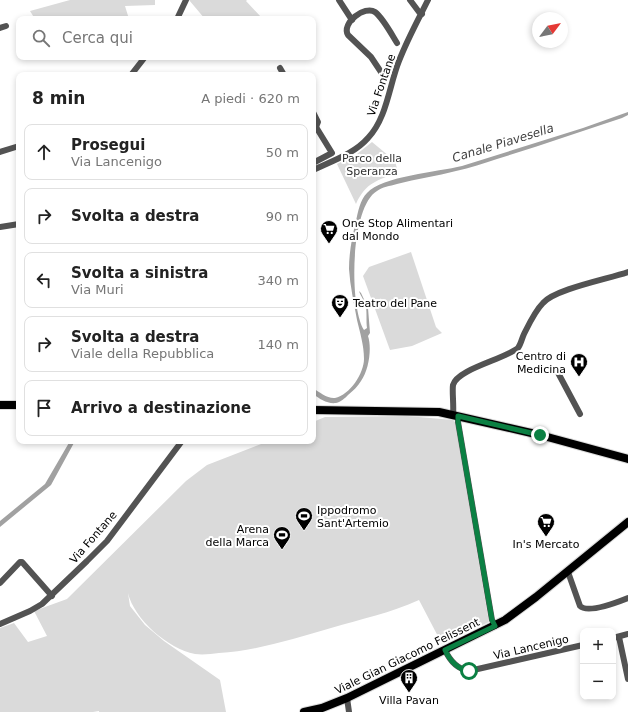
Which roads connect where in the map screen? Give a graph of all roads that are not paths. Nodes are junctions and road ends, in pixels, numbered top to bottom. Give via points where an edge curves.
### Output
1 (186, 0) edge
2 (339, 0) edge
3 (410, 0) edge
4 (428, 0) edge
5 (422, 14) junction
6 (178, 16) edge
7 (352, 20) junction
8 (397, 43) dead end
9 (143, 60) edge
10 (280, 68) dead end
11 (136, 72) edge
12 (282, 72) edge
13 (383, 75) dead end
14 (316, 129) edge
15 (16, 147) edge
16 (0, 152) edge
17 (332, 153) junction
18 (339, 158) junction
19 (316, 161) edge
20 (316, 169) edge
21 (16, 224) edge
22 (0, 226) edge
23 (628, 272) edge
24 (556, 369) dead end
25 (0, 405) edge
26 (16, 405) edge
27 (316, 410) edge
28 (580, 414) dead end
29 (456, 416) junction
30 (180, 444) edge
31 (628, 459) edge
32 (628, 522) edge
33 (568, 572) junction
34 (0, 583) edge
35 (52, 596) junction
36 (628, 598) edge
37 (0, 624) edge
38 (495, 626) junction
39 (628, 634) edge
40 (616, 637) edge
41 (580, 646) edge
42 (445, 650) junction
43 (628, 680) edge
44 (347, 698) junction
45 (304, 712) edge
46 (349, 712) edge

1 - 6 street
2 - 7 street
3 - 5 street
4 - 5 street, Via Fontane
5 - 18 street, Via Fontane via 399,61 375,129 360,145
7 - 8 street via 363,12 375,12
7 - 13 street via 346,32 371,57
9 - 11 street
10 - 12 street
14 - 17 street
15 - 16 street
17 - 18 street
17 - 19 street
18 - 20 street, Via Fontane
21 - 22 street
23 - 29 street via 548,298 541,305 519,347 470,370 453,384
24 - 28 street via 572,393
25 - 26 main road
27 - 29 main road via 439,412
29 - 31 main road
29 - 38 street
30 - 35 street, Via Fontane via 107,541
32 - 33 main road, Viale Gian Giacomo Felissent
33 - 36 street via 582,609 599,608
33 - 38 main road, Viale Gian Giacomo Felissent
34 - 35 street via 22,562
35 - 37 street, Via Fontane via 30,611
38 - 42 main road, Viale Gian Giacomo Felissent
39 - 40 street
40 - 43 street
41 - 42 street, Via Lancenigo via 469,671 451,661
42 - 44 main road, Viale Gian Giacomo Felissent
44 - 45 main road, Viale Gian Giacomo Felissent
44 - 46 street

